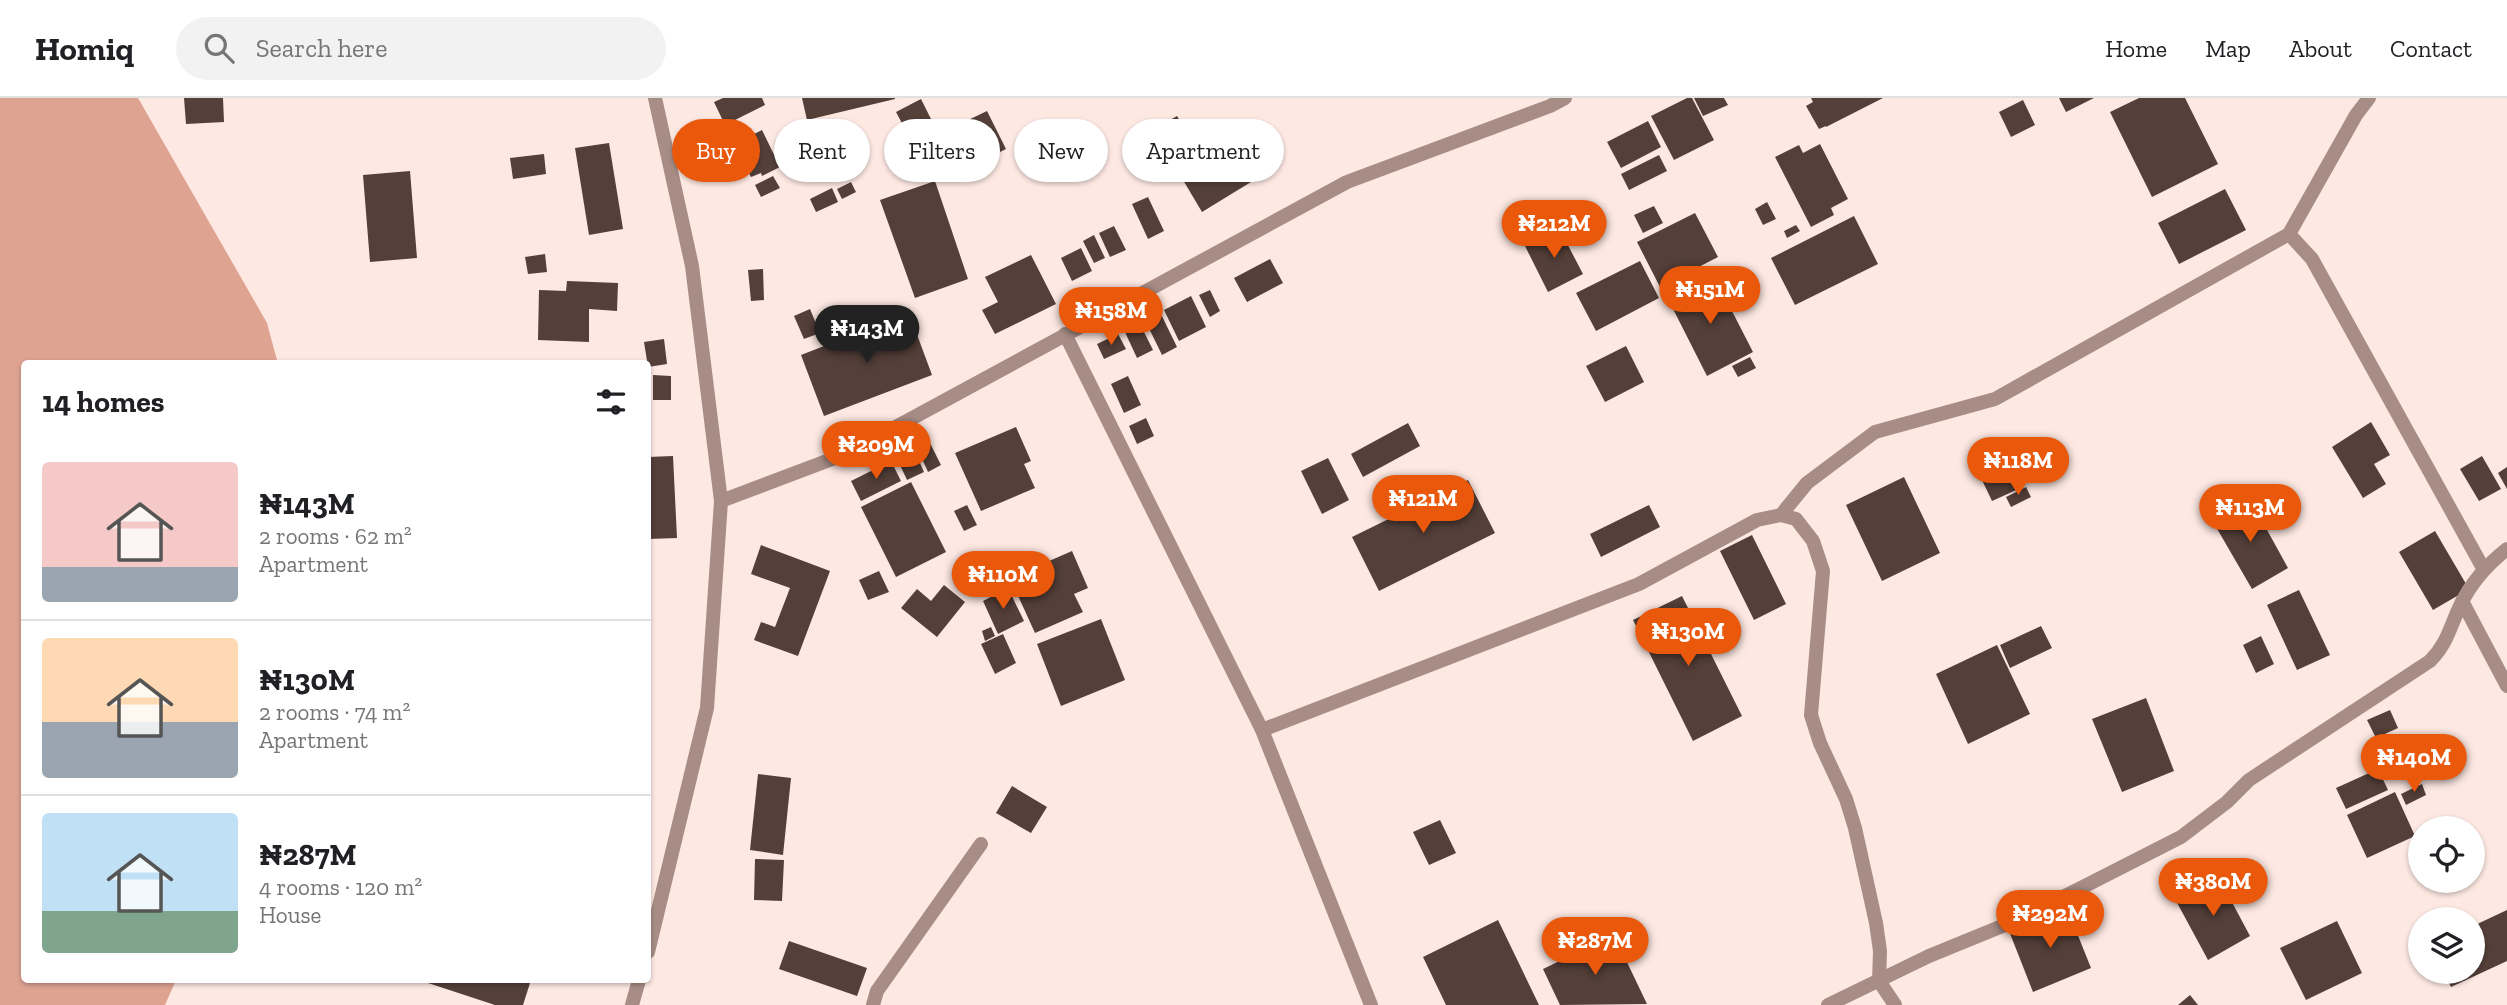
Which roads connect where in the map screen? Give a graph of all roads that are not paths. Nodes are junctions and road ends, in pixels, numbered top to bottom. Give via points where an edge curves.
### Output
1 (655, 98) edge
2 (1565, 98) edge
3 (2369, 98) edge
4 (2289, 234) junction
5 (1065, 334) junction
6 (721, 501) junction
7 (1781, 515) junction
8 (2507, 549) edge
9 (2483, 568) junction
10 (2462, 601) junction
11 (2507, 686) edge
12 (1262, 730) junction
13 (981, 844) dead end
14 (651, 940) edge
15 (1879, 981) junction
16 (638, 983) edge
17 (632, 1005) edge
18 (873, 1005) edge
19 (1371, 1005) edge
20 (1828, 1005) edge
21 (1895, 1005) edge

1 - 6 street via 692,266
2 - 5 street via 1347,183
3 - 4 street
4 - 7 street via 1995,399 1875,432 1807,483
4 - 9 street via 2312,259
5 - 6 street via 848,453
5 - 12 street
6 - 14 street via 707,708
7 - 12 street via 1757,520 1639,584
7 - 15 street via 1796,519 1813,541 1823,571 1811,715 1855,828 1876,923
8 - 9 street
9 - 10 street
10 - 11 street
10 - 15 street via 2443,647 2430,661 2249,780 2180,837 2022,918
12 - 19 street
13 - 18 street via 877,991
15 - 20 street
15 - 21 street
16 - 17 street

